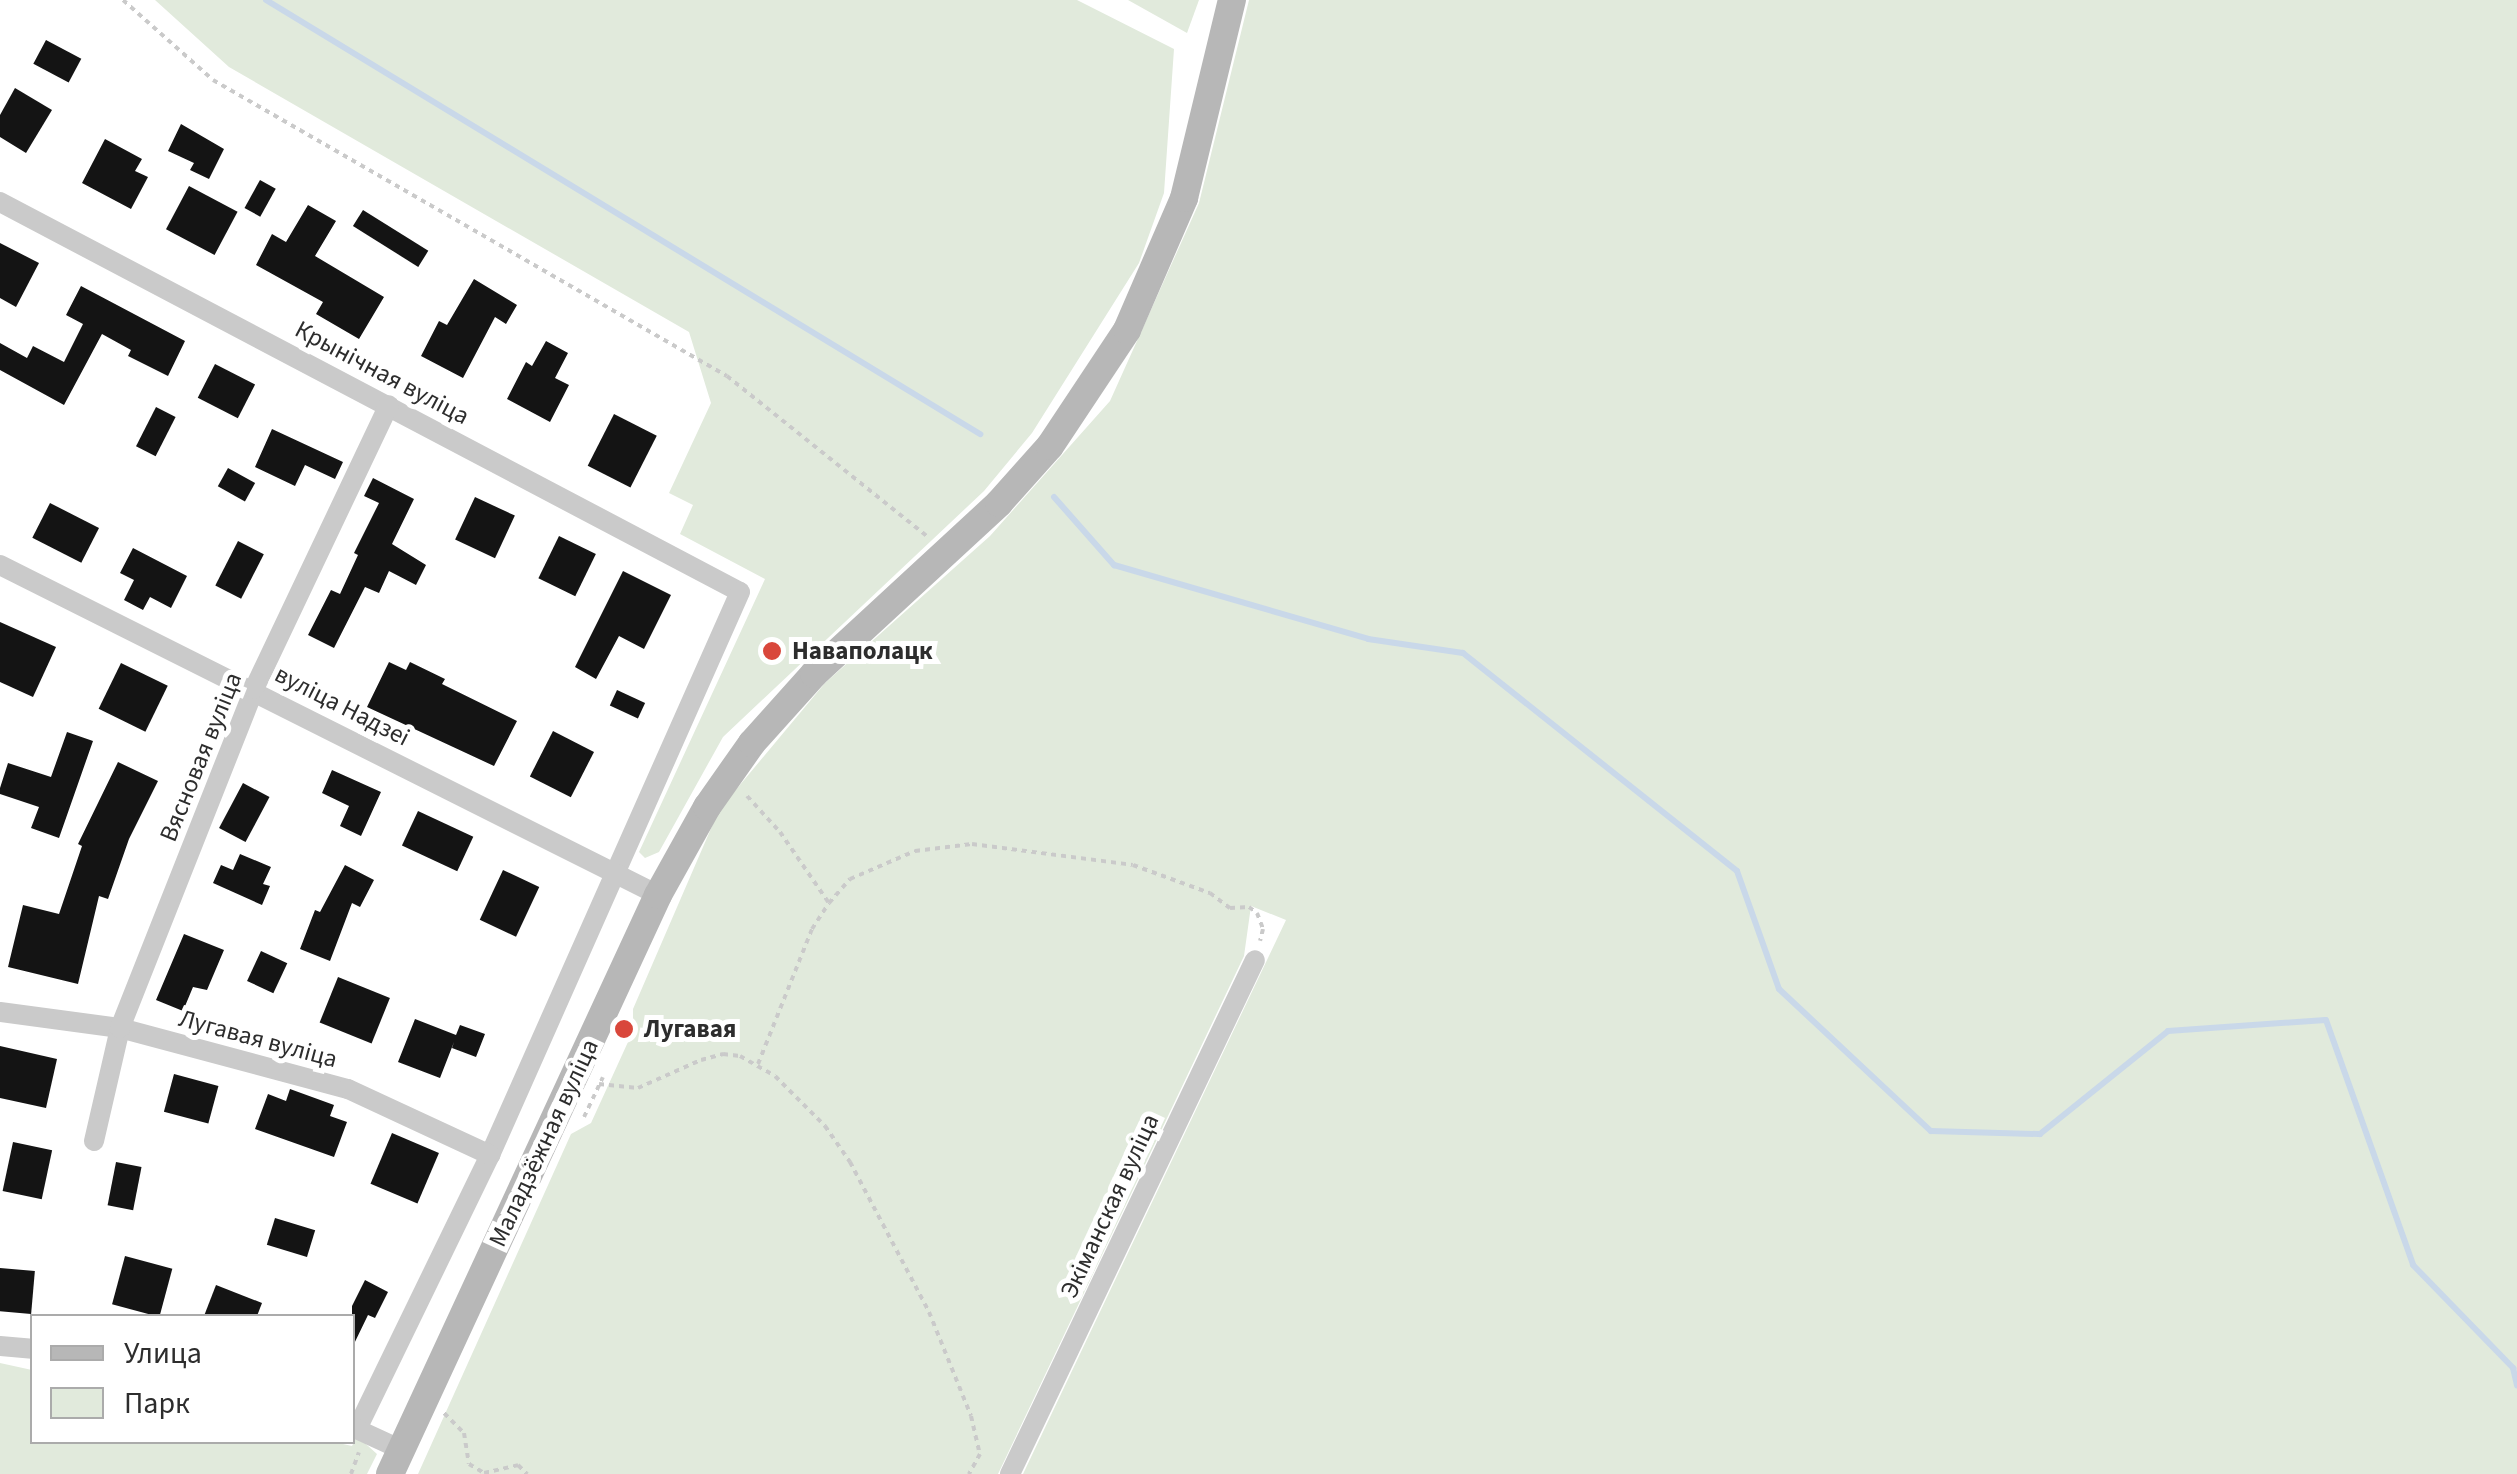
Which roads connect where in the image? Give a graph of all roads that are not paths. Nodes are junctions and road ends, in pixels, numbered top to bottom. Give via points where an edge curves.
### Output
1 (1232, 0) edge
2 (0, 202) edge
3 (389, 405) junction
4 (0, 566) edge
5 (254, 689) junction
6 (618, 874) junction
7 (658, 895) junction
8 (1255, 960) road end
9 (0, 1012) edge
10 (120, 1028) junction
11 (94, 1141) dead end
12 (490, 1155) junction
13 (0, 1346) edge
14 (30, 1348) edge
15 (355, 1428) edge
16 (396, 1462) edge
17 (1010, 1474) edge

1 - 7 main road, Маладзёжная вуліца via 1184,198 1127,330 1050,446 948,552 814,674 752,743
2 - 3 street, Крынічная вуліца
3 - 5 street, Вясновая вуліца
3 - 6 street, Крынічная вуліца via 740,592
4 - 5 street, вуліца Надзеі
5 - 6 street, вуліца Надзеі
5 - 10 street, Вясновая вуліца
6 - 7 street, вуліца Надзеі
6 - 12 street
7 - 16 main road, Маладзёжная вуліца
8 - 17 street, Экіманская вуліца
9 - 10 street, Лугавая вуліца
10 - 11 street, Вясновая вуліца
10 - 12 street, Лугавая вуліца via 348,1089
12 - 15 street
13 - 14 street
15 - 16 street

